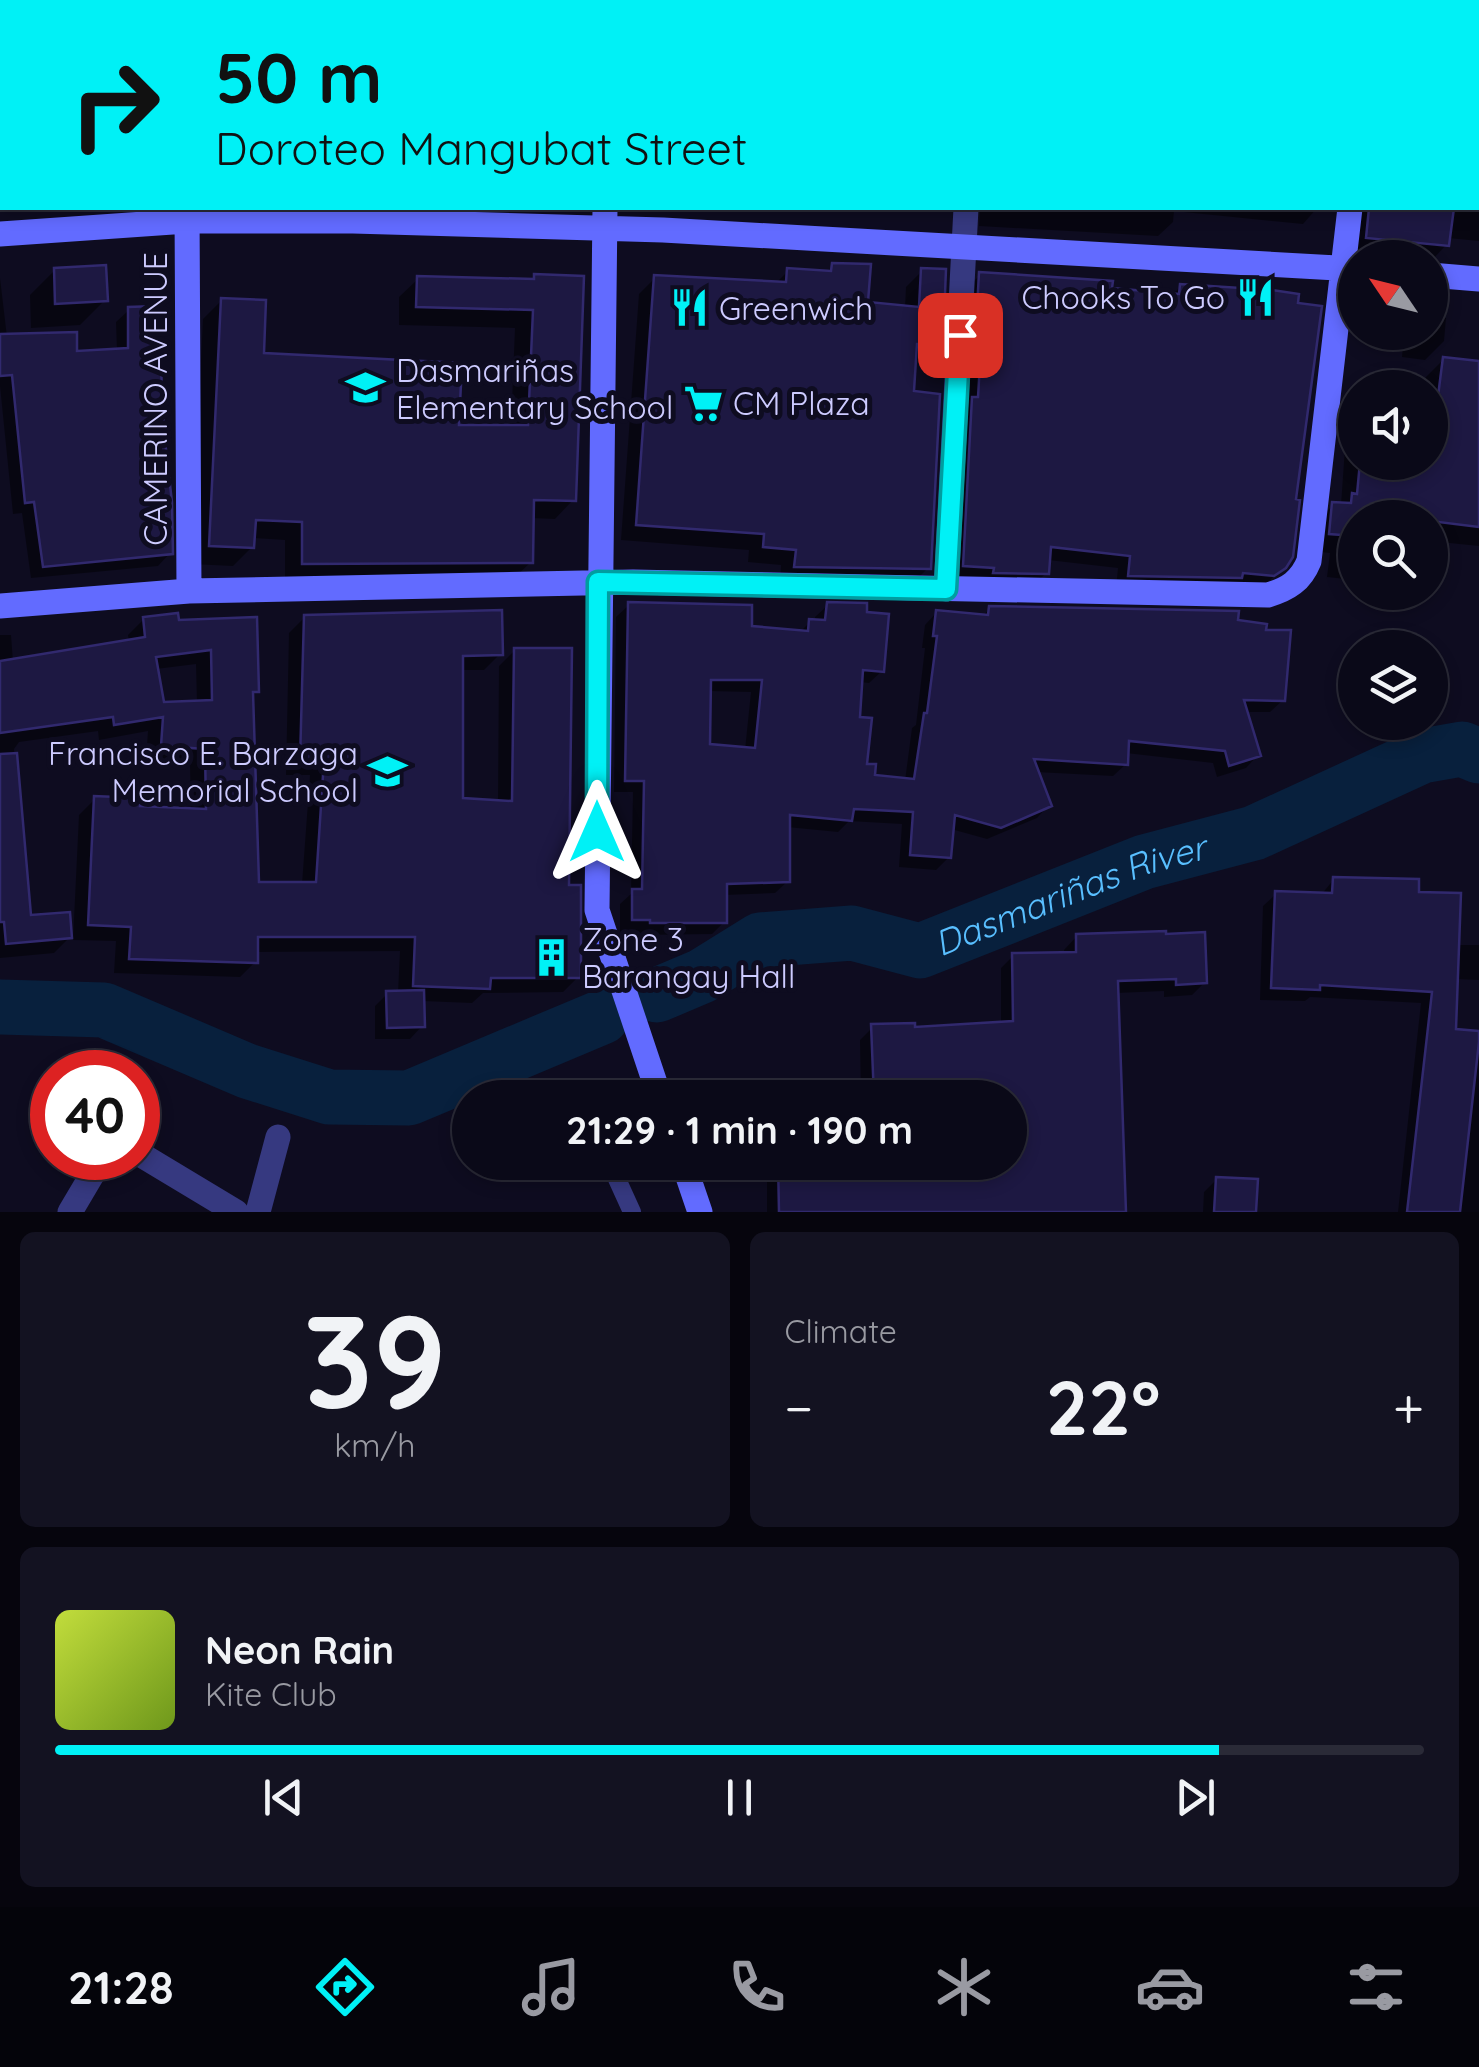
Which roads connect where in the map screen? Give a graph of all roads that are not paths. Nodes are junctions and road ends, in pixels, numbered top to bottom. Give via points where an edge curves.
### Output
1 (966, 210) edge
2 (1350, 210) edge
3 (187, 214) edge
4 (604, 218) edge
5 (0, 234) edge
6 (1349, 240) edge
7 (965, 246) junction
8 (1338, 267) edge
9 (1448, 276) edge
10 (1479, 279) edge
11 (1338, 349) edge
12 (598, 582) junction
13 (946, 589) junction
14 (190, 591) junction
15 (0, 606) edge
16 (654, 1080) edge
17 (278, 1137) dead end
18 (160, 1166) edge
19 (89, 1180) edge
20 (617, 1180) edge
21 (688, 1180) edge
22 (70, 1212) edge
23 (236, 1212) edge
24 (258, 1212) edge
25 (632, 1212) edge
26 (700, 1212) edge

1 - 7 street
2 - 6 street
3 - 4 street
3 - 5 street
3 - 14 street, CAMERINO AVENUE
4 - 7 street
4 - 12 street
7 - 8 street
7 - 13 street
9 - 10 street
11 - 13 street via 1309,561 1285,590 1250,596
12 - 13 street
12 - 14 street
12 - 16 street via 597,910
14 - 15 street
17 - 24 street
18 - 23 street
19 - 22 street
20 - 25 lane
21 - 26 street

